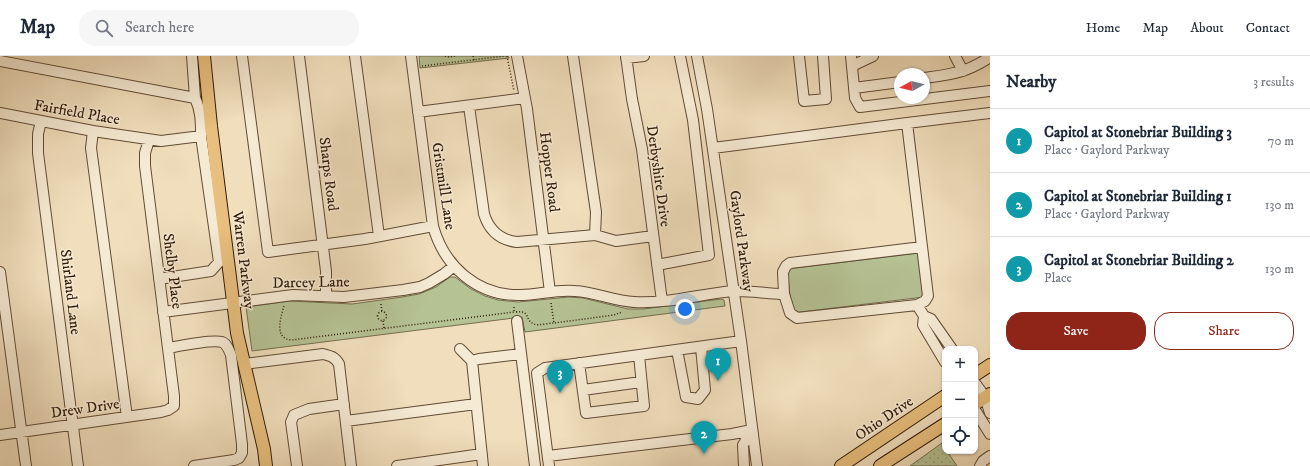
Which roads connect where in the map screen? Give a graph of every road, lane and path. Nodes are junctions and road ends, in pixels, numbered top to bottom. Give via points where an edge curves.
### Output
1 (192, 56) edge
2 (204, 56) edge
3 (242, 56) edge
4 (299, 56) edge
5 (355, 56) edge
6 (411, 56) edge
7 (445, 56) edge
8 (455, 56) edge
9 (473, 56) edge
10 (506, 56) edge
11 (517, 56) edge
12 (573, 56) edge
13 (644, 56) edge
14 (680, 56) edge
15 (697, 56) edge
16 (799, 56) edge
17 (823, 56) edge
18 (873, 56) edge
19 (955, 56) edge
20 (626, 57) edge
21 (984, 58) edge
22 (474, 60) junction
23 (0, 61) edge
24 (421, 61) dead end
25 (851, 61) edge
26 (963, 71) junction
27 (930, 77) edge
28 (894, 83) edge
29 (990, 84) edge
30 (854, 88) junction
31 (990, 91) edge
32 (978, 92) junction
33 (195, 98) junction
34 (520, 99) junction
35 (470, 106) junction
36 (418, 112) junction
37 (0, 113) edge
38 (990, 113) edge
39 (40, 121) junction
40 (907, 123) junction
41 (92, 131) junction
42 (201, 136) junction
43 (149, 140) junction
44 (713, 148) junction
45 (432, 226) junction
46 (595, 235) junction
47 (379, 236) junction
48 (653, 236) junction
49 (543, 239) junction
50 (323, 245) junction
51 (922, 247) junction
52 (657, 265) junction
53 (454, 266) junction
54 (0, 272) edge
55 (159, 279) junction
56 (734, 291) junction
57 (550, 292) junction
58 (784, 294) junction
59 (326, 296) junction
60 (662, 300) junction
61 (234, 303) junction
62 (551, 303) dead end
63 (381, 304) dead end
64 (917, 305) junction
65 (284, 306) dead end
66 (514, 306) dead end
67 (163, 312) junction
68 (382, 312) junction
69 (622, 312) dead end
70 (515, 316) junction
71 (924, 316) junction
72 (383, 321) junction
73 (554, 323) junction
74 (384, 328) junction
75 (741, 341) junction
76 (950, 346) edge
77 (701, 347) junction
78 (168, 348) junction
79 (460, 349) dead end
80 (677, 350) junction
81 (521, 354) junction
82 (639, 355) junction
83 (942, 357) edge
84 (472, 361) junction
85 (580, 363) junction
86 (244, 364) junction
87 (990, 365) edge
88 (978, 374) edge
89 (641, 382) junction
90 (978, 386) edge
91 (583, 390) junction
92 (988, 395) edge
93 (942, 398) edge
94 (978, 402) edge
95 (344, 404) junction
96 (476, 404) junction
97 (174, 406) joint
98 (990, 413) edge
99 (978, 415) edge
100 (127, 417) junction
101 (346, 421) junction
102 (72, 425) junction
103 (942, 426) edge
104 (752, 430) junction
105 (22, 432) junction
106 (990, 434) edge
107 (0, 435) edge
108 (482, 454) junction
109 (990, 456) edge
110 (549, 461) edge
111 (26, 466) edge
112 (78, 466) edge
113 (194, 466) edge
114 (266, 466) edge
115 (297, 466) edge
116 (351, 466) edge
117 (397, 466) edge
118 (483, 466) edge
119 (535, 466) edge
120 (744, 466) edge
121 (757, 466) edge
122 (841, 466) edge
123 (880, 466) edge
124 (980, 466) edge

1 - 33 street
2 - 61 main road, Warren Parkway via 216,172
3 - 50 street via 268,252
4 - 50 street, Sharps Road
5 - 47 street
6 - 36 street, Gristmill Lane
7 - 8 path
9 - 22 path
10 - 22 path
10 - 34 path
11 - 34 street, Hopper Road
12 - 46 street via 596,212
13 - 20 street
14 - 52 street via 693,120 709,255
15 - 44 street, Gaylord Parkway
16 - 17 street via 804,101 826,98
18 - 25 street
19 - 26 street
20 - 48 street, Derbyshire Drive via 642,149
21 - 26 street via 975,67
22 - 24 path via 422,66
23 - 33 street
25 - 30 street
26 - 27 street
28 - 30 street
29 - 32 street
30 - 32 street via 855,98 860,107
31 - 32 street
33 - 42 street via 201,117
34 - 35 street
34 - 49 street, Hopper Road
35 - 36 street
35 - 49 street via 482,209 488,225 496,234 508,240 517,242
36 - 45 street, Gristmill Lane
37 - 39 street, Fairfield Place
38 - 40 street
39 - 41 street, Fairfield Place
39 - 102 street, Shirland Lane via 38,153
40 - 44 street
40 - 51 street
41 - 43 street, Fairfield Place
41 - 100 street via 91,148
42 - 43 street, Fairfield Place via 160,142
42 - 55 street via 219,262 211,271
43 - 55 street, Shelby Place via 144,166
44 - 56 street, Gaylord Parkway
45 - 47 street
45 - 53 street, Gristmill Lane via 440,246
46 - 48 street via 616,241
46 - 49 street
47 - 50 street
48 - 52 street, Derbyshire Drive
49 - 57 street, Hopper Road
50 - 59 street, Sharps Road via 327,278
51 - 58 street via 790,263 783,272
51 - 64 street via 928,296
52 - 60 street, Derbyshire Drive
53 - 57 street, Gristmill Lane via 462,275 496,292 520,295
53 - 59 street, Darcey Lane via 433,281 410,289 354,297
54 - 105 street
55 - 67 street, Shelby Place
56 - 58 street, Gristmill Lane
56 - 60 street, Gristmill Lane
56 - 75 street, Gaylord Parkway
57 - 60 street, Gristmill Lane via 576,291 634,302
58 - 64 street via 790,313 797,318
59 - 61 street, Darcey Lane via 293,295
61 - 67 street, Darcey Lane
61 - 86 main road, Warren Parkway
62 - 73 path
63 - 68 path
64 - 71 street
65 - 74 path via 279,323 280,330 287,340
66 - 70 path
67 - 78 street, Shelby Place
68 - 72 path via 386,314
68 - 72 path via 378,317
69 - 73 path
70 - 73 path via 522,311 532,324
70 - 74 path
70 - 81 street
71 - 76 street via 931,319
71 - 83 street via 923,326
72 - 74 path
75 - 77 street
75 - 104 street, Gaylord Parkway
77 - 80 street
77 - 80 street via 704,390 698,399 686,397
78 - 97 street, Shelby Place
78 - 113 street via 222,342 228,347 230,355 242,453 234,460
79 - 84 street
80 - 82 street
81 - 84 street
81 - 119 street
82 - 85 street
82 - 89 street
84 - 96 street
85 - 91 street
85 - 110 street via 545,368 537,374
86 - 95 street via 330,355 336,358 339,364
86 - 114 main road, Warren Parkway
87 - 88 main road
89 - 91 street
89 - 91 street via 644,406 586,413
90 - 92 street
92 - 94 main road
92 - 98 street
93 - 122 main road, Ohio Drive
95 - 101 street
95 - 115 street via 294,414 291,422
96 - 101 street
96 - 108 street
97 - 100 street, Drew Drive via 161,412
99 - 106 street
100 - 102 street, Drew Drive
101 - 116 street
102 - 105 street, Drew Drive
102 - 112 street, Shirland Lane
103 - 123 main road
104 - 110 street
104 - 120 street via 743,445
104 - 121 street, Gaylord Parkway
105 - 107 street, Drew Drive
105 - 111 street
108 - 117 street
108 - 118 street
109 - 124 street

